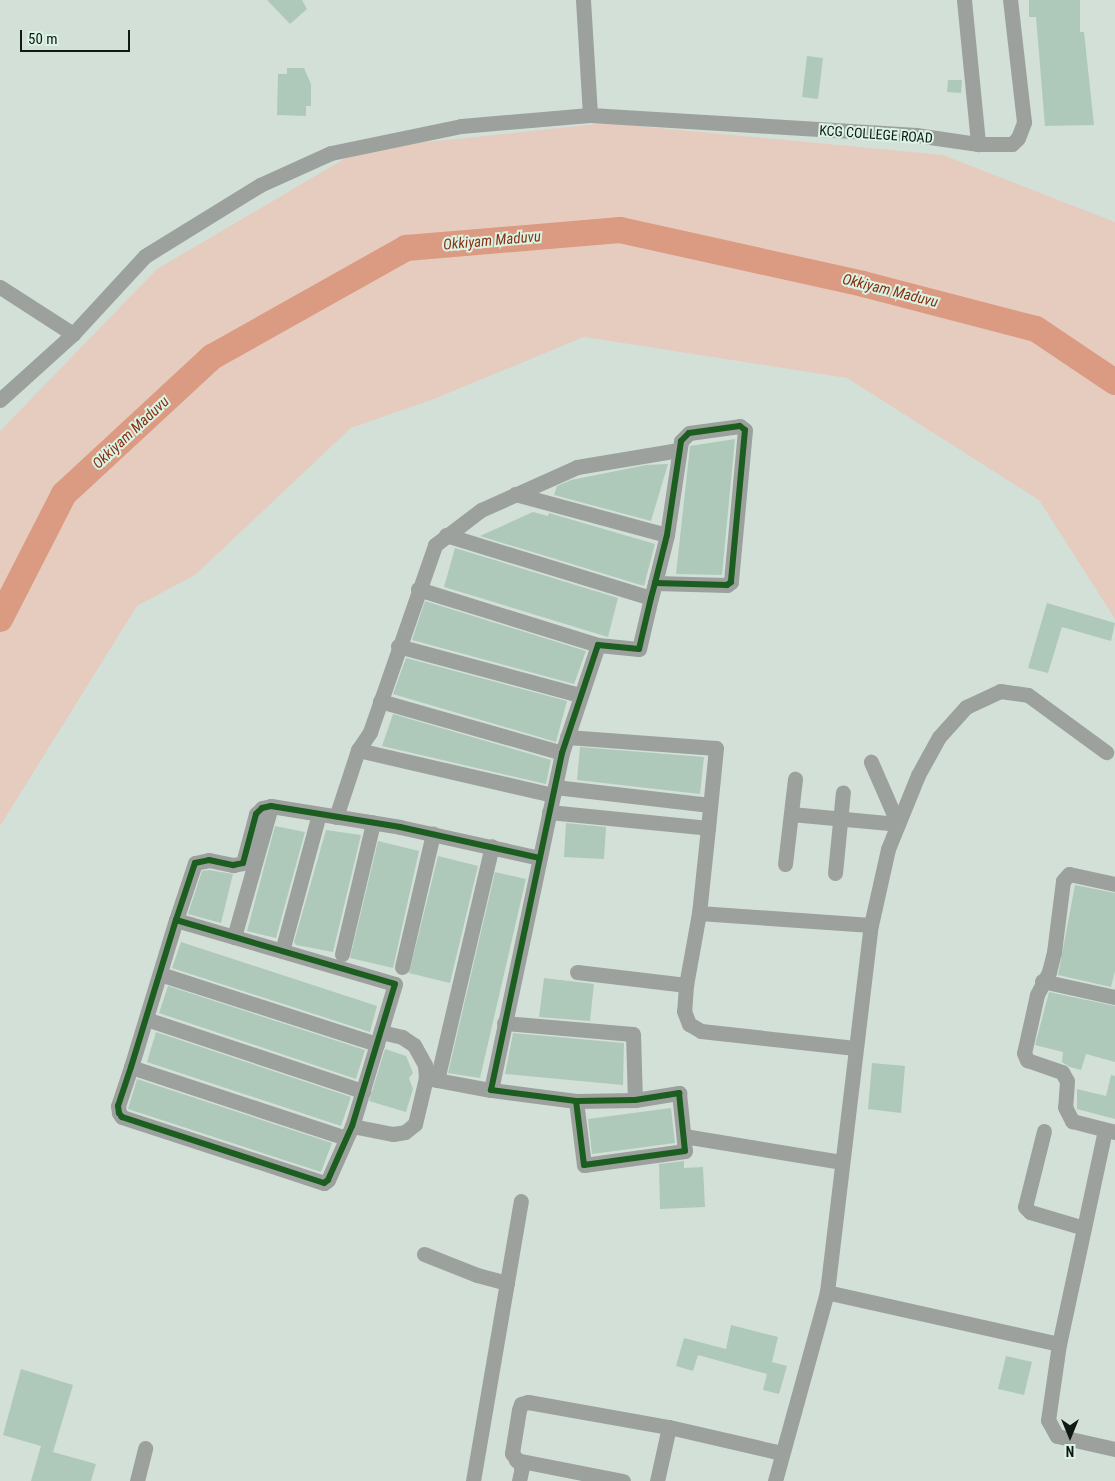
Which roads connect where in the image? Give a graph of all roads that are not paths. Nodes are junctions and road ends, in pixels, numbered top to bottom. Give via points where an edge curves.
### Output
1 (583, 0) edge
2 (964, 0) edge
3 (1010, 0) edge
4 (590, 115) junction
5 (978, 144) junction
6 (0, 287) edge
7 (74, 334) junction
8 (0, 400) edge
9 (679, 450) junction
10 (515, 494) junction
11 (446, 534) junction
12 (667, 535) junction
13 (655, 583) junction
14 (418, 589) junction
15 (651, 598) junction
16 (598, 645) junction
17 (398, 646) junction
18 (580, 695) junction
19 (380, 701) junction
20 (567, 737) junction
21 (358, 750) junction
22 (562, 752) junction
23 (1106, 752) dead end
24 (871, 762) dead end
25 (795, 779) dead end
26 (554, 791) junction
27 (843, 792) dead end
28 (705, 804) junction
29 (271, 806) junction
30 (549, 812) junction
31 (319, 814) junction
32 (791, 814) junction
33 (336, 817) junction
34 (840, 819) junction
35 (373, 823) junction
36 (898, 824) junction
37 (708, 828) junction
38 (432, 834) junction
39 (492, 846) junction
40 (540, 858) junction
41 (785, 864) dead end
42 (835, 874) dead end
43 (1115, 884) edge
44 (699, 913) junction
45 (176, 920) junction
46 (871, 925) junction
47 (234, 937) junction
48 (282, 951) junction
49 (342, 954) dead end
50 (402, 967) dead end
51 (577, 972) dead end
52 (160, 974) junction
53 (1042, 981) junction
54 (686, 985) junction
55 (1115, 997) edge
56 (146, 1019) junction
57 (504, 1023) junction
58 (379, 1038) junction
59 (855, 1048) junction
60 (131, 1067) junction
61 (432, 1079) junction
62 (491, 1090) junction
63 (363, 1091) junction
64 (635, 1100) junction
65 (576, 1101) junction
66 (1044, 1131) dead end
67 (1110, 1131) edge
68 (349, 1132) junction
69 (684, 1136) junction
70 (841, 1162) junction
71 (520, 1200) dead end
72 (1084, 1228) junction
73 (424, 1254) dead end
74 (507, 1283) junction
75 (827, 1292) junction
76 (1059, 1344) junction
77 (669, 1427) junction
78 (145, 1448) dead end
79 (1115, 1450) edge
80 (782, 1453) junction
81 (516, 1460) junction
82 (138, 1481) edge
83 (473, 1481) edge
84 (520, 1481) edge
85 (623, 1481) edge
86 (657, 1481) edge
87 (775, 1481) edge

1 - 4 street
2 - 5 street
3 - 5 street, KCG COLLEGE ROAD via 1024,122 1012,144
4 - 5 street, KCG COLLEGE ROAD via 916,135
4 - 7 street, KCG COLLEGE ROAD via 461,126 331,154 260,186 145,256
6 - 7 street
7 - 8 street, KCG COLLEGE ROAD
9 - 10 street via 577,467
9 - 12 street
9 - 13 street via 681,441 689,434 733,425 746,430 731,582 727,586
10 - 11 street via 481,510
10 - 12 street
11 - 14 street via 435,546
11 - 15 street
12 - 13 street
13 - 15 street
14 - 16 street
14 - 17 street
15 - 16 street via 639,649
16 - 18 street
17 - 18 street
17 - 19 street
18 - 20 street
19 - 21 street via 370,732
19 - 22 street
20 - 22 street
20 - 28 street via 716,748
21 - 26 street
21 - 33 street
22 - 26 street
23 - 36 street via 1028,695 1000,691 966,707 939,737 918,775
24 - 36 street
25 - 32 street
26 - 28 street
26 - 30 street
27 - 34 street
28 - 37 street
29 - 31 street
29 - 45 street via 256,814 243,863 233,865 209,860 194,863
29 - 47 street
30 - 37 street
30 - 40 street
31 - 33 street
31 - 48 street
32 - 34 street
32 - 41 street
33 - 35 street
34 - 36 street
34 - 42 street
35 - 38 street
35 - 49 street
36 - 46 street via 888,849
37 - 44 street
38 - 39 street
38 - 50 street
39 - 40 street
39 - 61 street
40 - 57 street
43 - 53 street via 1069,874 1063,881 1054,952 1049,972
44 - 46 street
44 - 54 street
45 - 47 street
45 - 52 street
46 - 59 street
47 - 48 street
48 - 58 street via 395,984
51 - 54 street
52 - 56 street
52 - 58 street
53 - 55 street
53 - 67 street via 1025,1057 1062,1072 1068,1081 1065,1107 1072,1122
54 - 59 street via 684,1011 689,1024 700,1031
56 - 60 street
56 - 63 street
57 - 62 street
57 - 64 street via 632,1034
58 - 61 street via 402,1037 414,1045
58 - 63 street
59 - 70 street
60 - 68 street
60 - 68 street via 118,1106 122,1117 316,1182 328,1180
61 - 62 street
61 - 68 street via 415,1124 405,1132
62 - 65 street
63 - 68 street
64 - 65 street
64 - 69 street via 679,1093
65 - 69 street via 584,1165 685,1151
66 - 72 street via 1025,1207 1030,1212
67 - 72 street
69 - 70 street
70 - 75 street
71 - 74 street
72 - 76 street
73 - 74 street
74 - 83 street
75 - 76 street
75 - 80 street
76 - 79 street via 1050,1427 1057,1436
77 - 80 street
77 - 81 street via 528,1402 520,1404 512,1453
77 - 86 street
78 - 82 street
80 - 87 street
81 - 84 street via 522,1467
81 - 85 street

